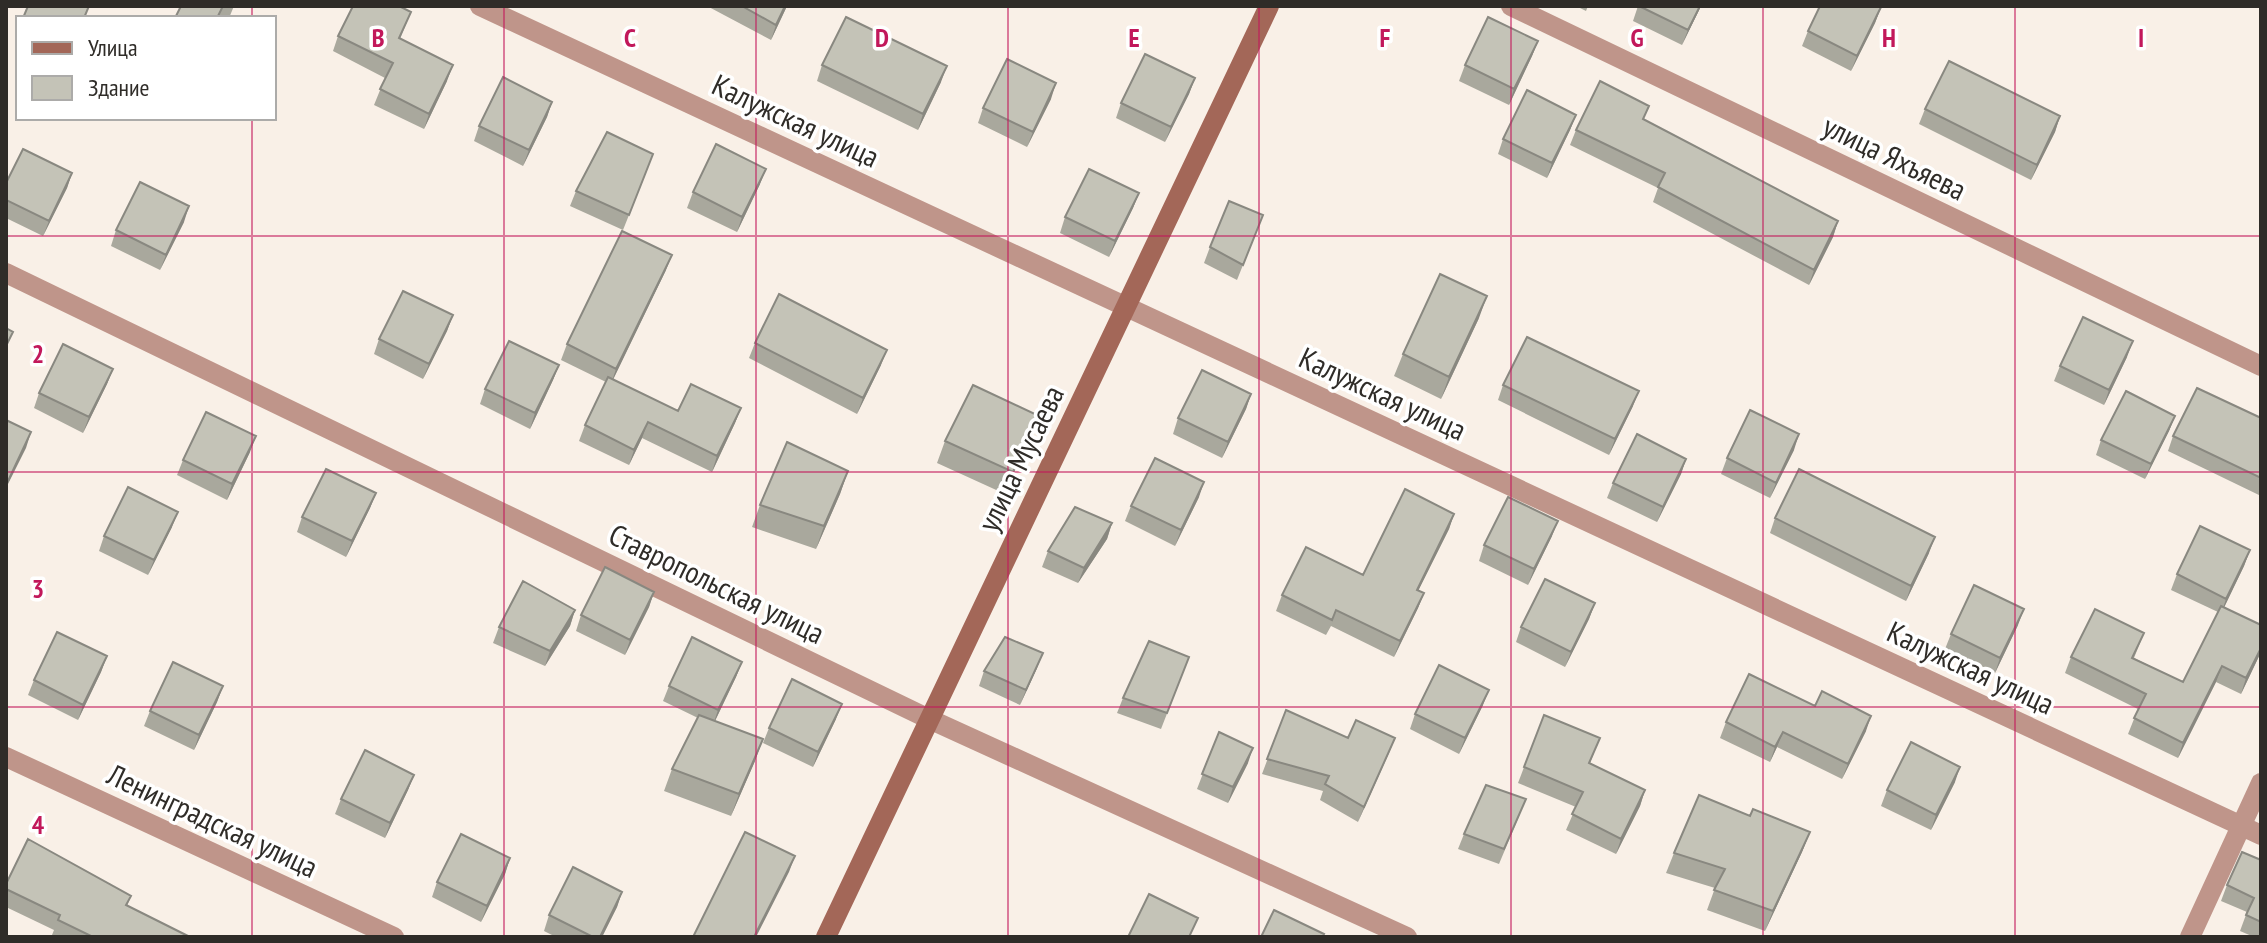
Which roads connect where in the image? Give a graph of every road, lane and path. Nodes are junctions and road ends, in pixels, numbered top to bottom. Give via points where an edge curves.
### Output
1 (480, 6) edge
2 (1269, 6) edge
3 (1511, 6) edge
4 (6, 273) edge
5 (1127, 307) junction
6 (2257, 364) edge
7 (927, 718) junction
8 (6, 757) edge
9 (2261, 783) edge
10 (2241, 826) junction
11 (2261, 835) edge
12 (394, 937) edge
13 (826, 937) edge
14 (1407, 937) edge
15 (2190, 937) edge

1 - 5 street, Калужская улица
2 - 5 street, улица Мусаева
3 - 6 street, улица Яхъяева
4 - 7 street, Ставропольская улица
5 - 7 street, улица Мусаева
5 - 10 street, Калужская улица
7 - 13 street, улица Мусаева
7 - 14 street, Ставропольская улица
8 - 12 street, Ленинградская улица
9 - 10 street
10 - 11 street, Калужская улица
10 - 15 street

